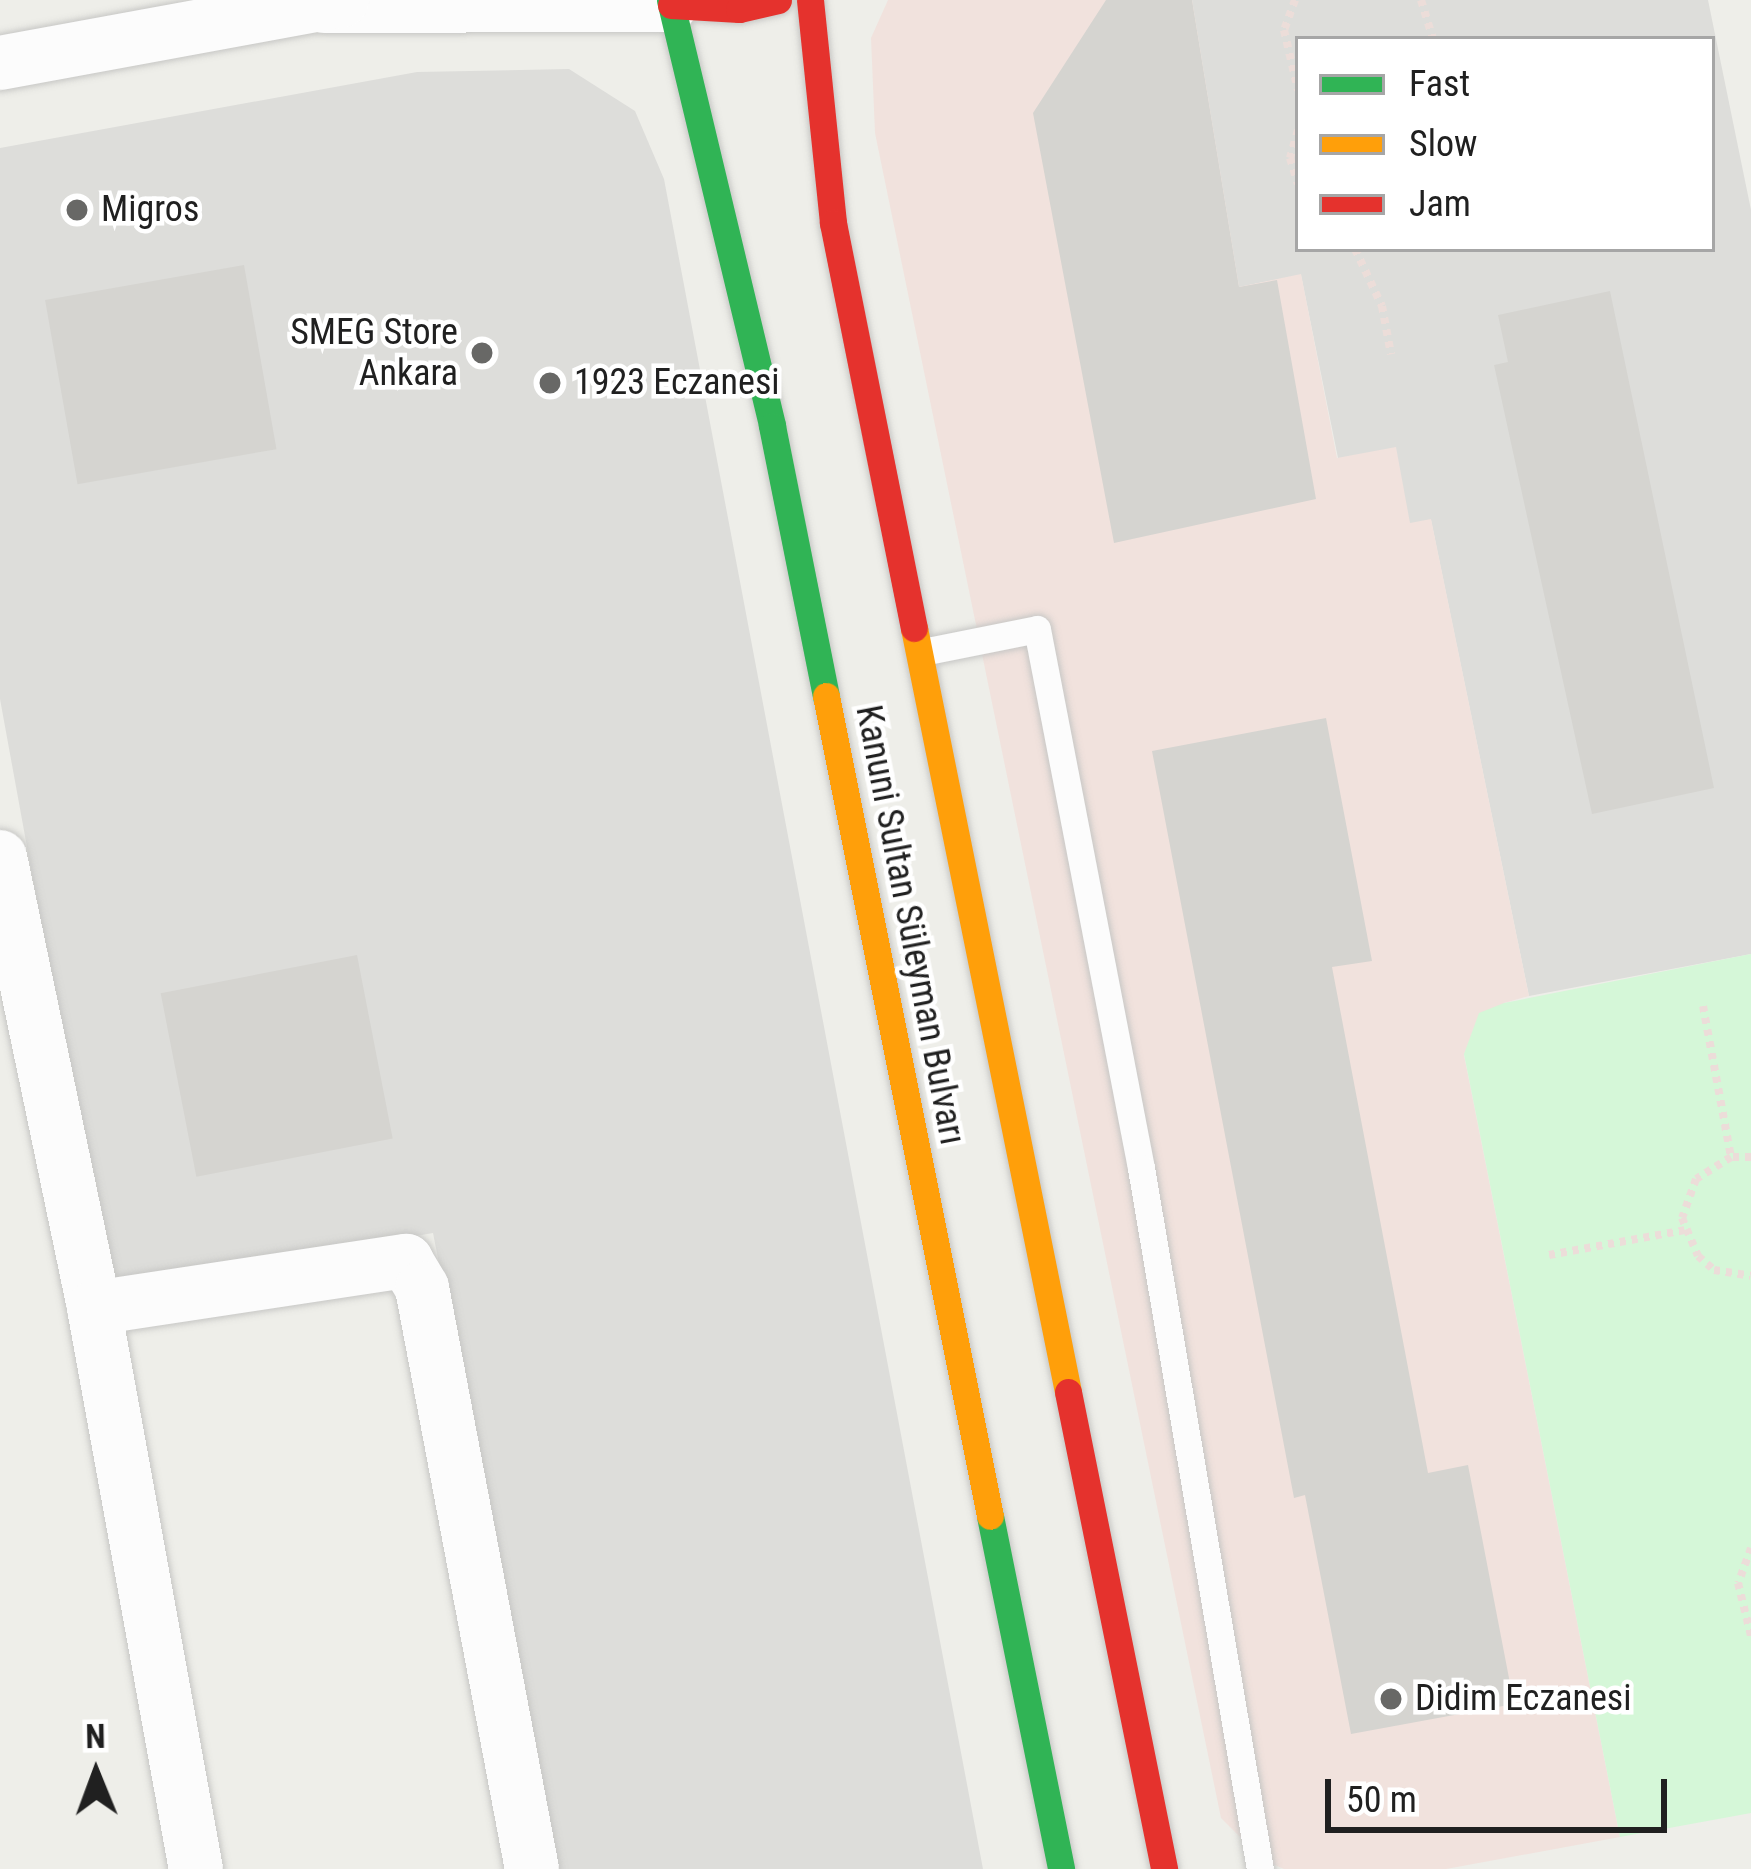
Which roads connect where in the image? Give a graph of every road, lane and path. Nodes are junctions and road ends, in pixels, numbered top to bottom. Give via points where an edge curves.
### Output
1 (778, 0) edge
2 (810, 0) edge
3 (1295, 0) edge
4 (1421, 0) edge
5 (333, 3) edge
6 (671, 3) edge
7 (151, 19) edge
8 (1432, 36) edge
9 (0, 63) edge
10 (1295, 77) edge
11 (1295, 140) edge
12 (1295, 174) edge
13 (1356, 252) edge
14 (1391, 353) dead end
15 (922, 652) junction
16 (0, 856) edge
17 (1703, 1006) dead end
18 (1731, 1157) junction
19 (1751, 1157) edge
20 (1685, 1230) junction
21 (1549, 1255) dead end
22 (1751, 1276) edge
23 (94, 1308) junction
24 (1751, 1548) edge
25 (1751, 1636) edge
26 (196, 1869) edge
27 (532, 1869) edge
28 (1061, 1869) edge
29 (1164, 1869) edge
30 (1260, 1869) edge

1 - 6 main road via 740,9
2 - 15 main road, Kanuni Sultan Süleyman Bulvarı via 832,223
3 - 10 path via 1284,30
4 - 8 path
5 - 6 street
5 - 7 street
6 - 28 main road, Kanuni Sultan Süleyman Bulvarı via 767,403
7 - 9 street
11 - 12 path
13 - 14 path via 1382,306
15 - 29 main road, Kanuni Sultan Süleyman Bulvarı
15 - 30 lane via 1037,628 1141,1168
16 - 23 street
17 - 18 path
18 - 19 path
18 - 20 path via 1696,1179
20 - 21 path
20 - 22 path via 1714,1270
23 - 26 street
23 - 27 street via 406,1261 422,1288
24 - 25 path via 1738,1583

